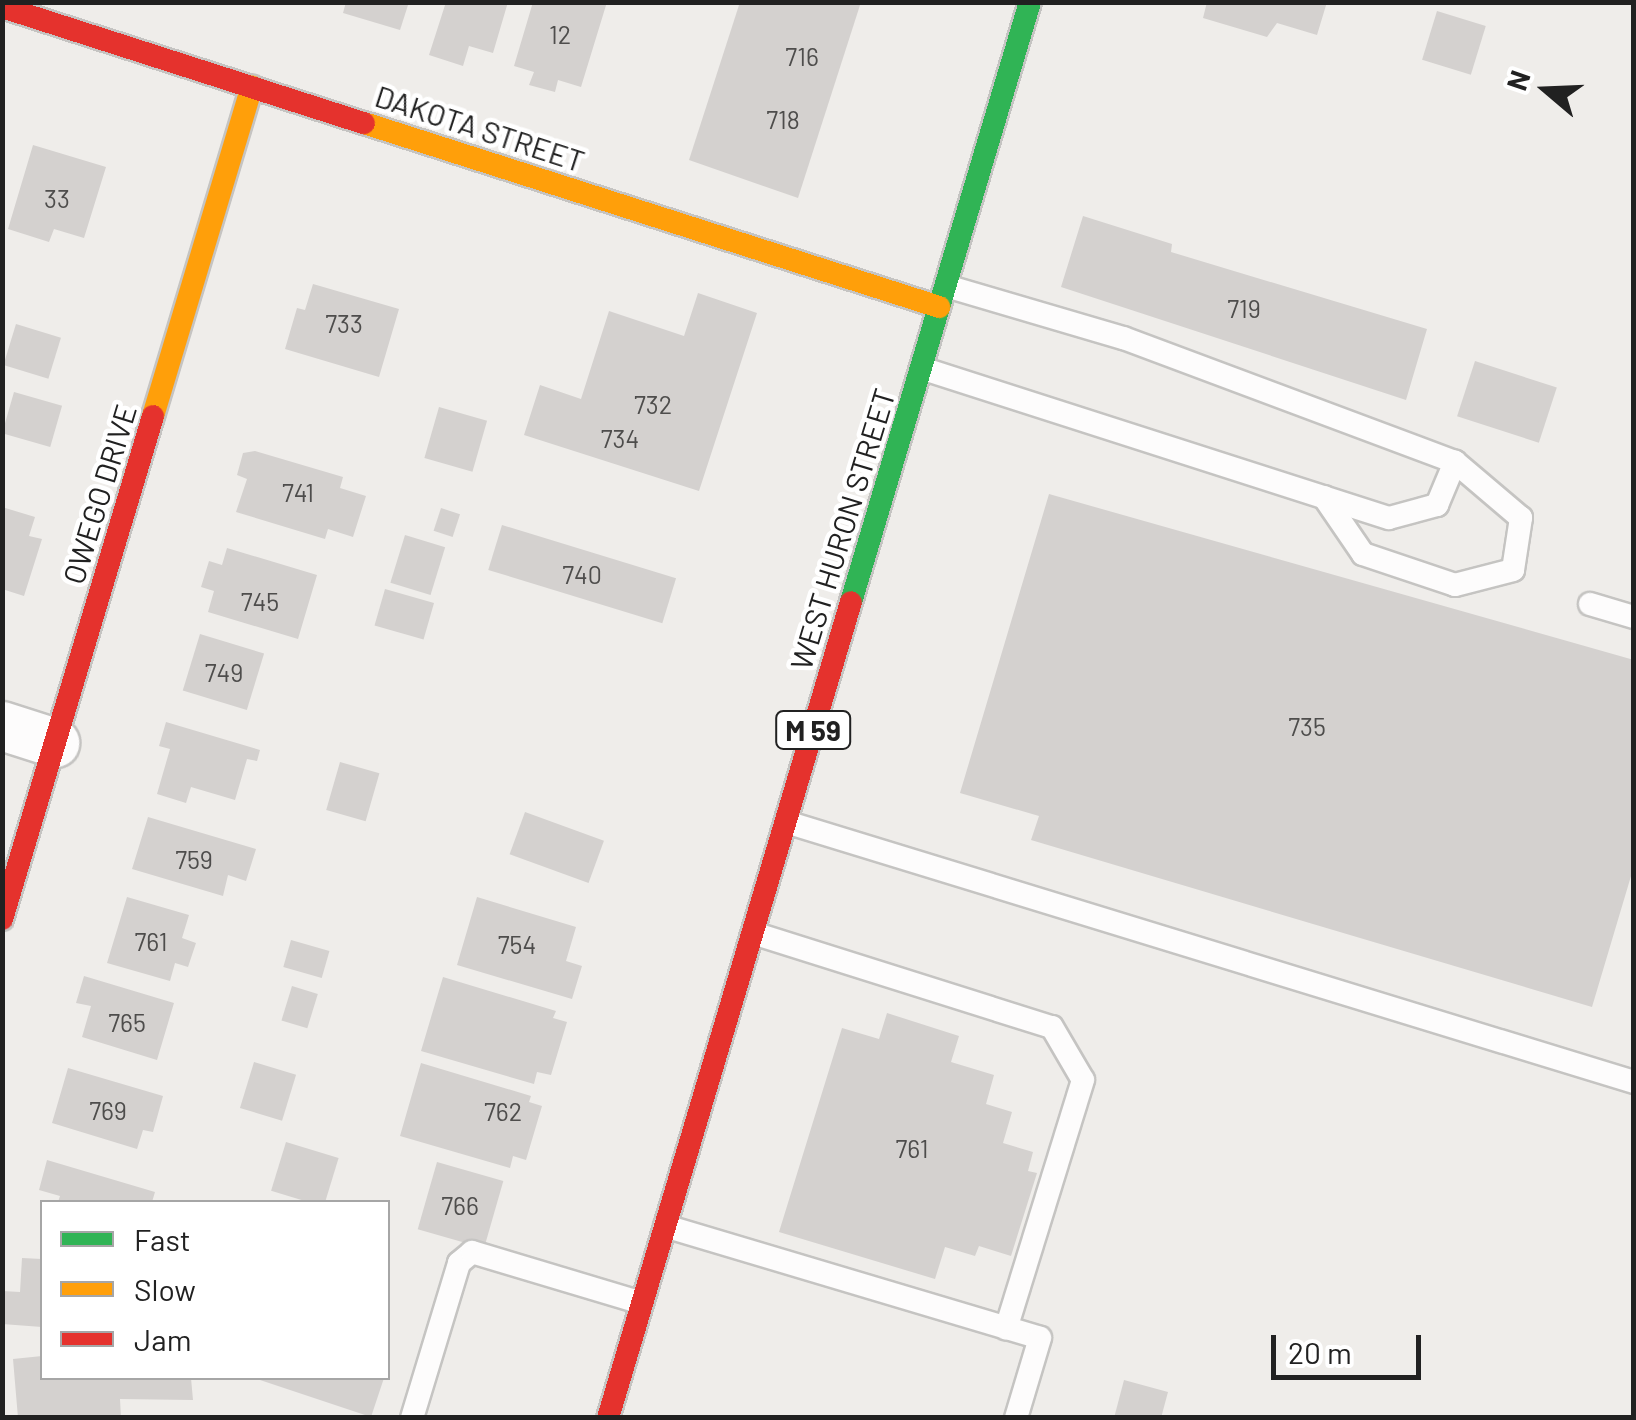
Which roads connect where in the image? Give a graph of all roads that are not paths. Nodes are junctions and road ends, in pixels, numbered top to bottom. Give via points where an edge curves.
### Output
1 (1030, 2) edge
2 (2, 7) edge
3 (252, 87) junction
4 (943, 296) junction
5 (921, 368) junction
6 (1454, 462) junction
7 (1324, 497) junction
8 (1590, 604) dead end
9 (1634, 618) edge
10 (2, 726) edge
11 (55, 744) junction
12 (786, 822) junction
13 (2, 919) edge
14 (753, 933) junction
15 (1634, 1082) edge
16 (666, 1226) junction
17 (642, 1303) junction
18 (1006, 1328) junction
19 (412, 1418) edge
20 (608, 1418) edge
21 (1016, 1418) edge

1 - 4 main road, WEST HURON STREET / M 59
2 - 3 main road, DAKOTA STREET
3 - 4 main road, DAKOTA STREET
3 - 11 main road, OWEGO DRIVE
4 - 5 main road, WEST HURON STREET / M 59
4 - 6 lane via 1123,338
5 - 7 lane
5 - 12 main road, WEST HURON STREET / M 59
6 - 7 lane via 1437,504 1415,516 1389,518
6 - 7 lane via 1521,518 1514,570 1455,586 1363,554
8 - 9 lane
10 - 11 street
11 - 13 main road, OWEGO DRIVE
12 - 14 main road, WEST HURON STREET / M 59
12 - 15 lane
14 - 16 main road, WEST HURON STREET / M 59
14 - 18 lane via 1052,1027 1083,1080
16 - 17 main road, WEST HURON STREET / M 59
16 - 18 lane
17 - 19 lane via 472,1252 459,1262
17 - 20 main road, WEST HURON STREET / M 59
18 - 21 lane via 1040,1338

